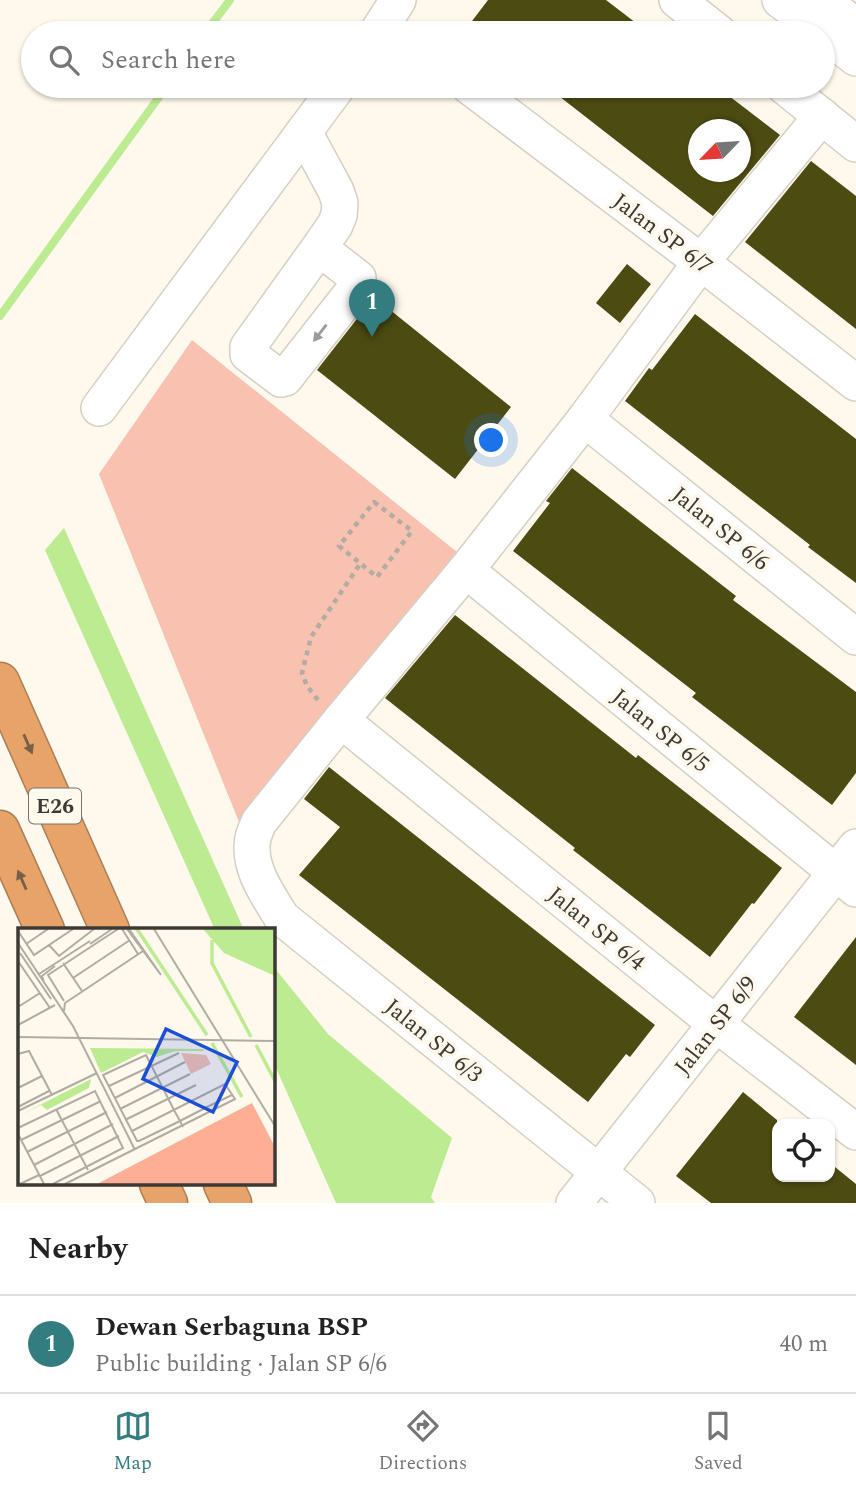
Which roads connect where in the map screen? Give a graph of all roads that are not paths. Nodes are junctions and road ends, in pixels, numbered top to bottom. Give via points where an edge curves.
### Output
1 (677, 0) edge
2 (780, 0) edge
3 (821, 0) edge
4 (704, 21) edge
5 (808, 21) edge
6 (856, 26) edge
7 (835, 42) edge
8 (856, 58) edge
9 (329, 98) edge
10 (485, 98) edge
11 (799, 98) edge
12 (822, 116) junction
13 (304, 132) junction
14 (856, 144) edge
15 (319, 248) dead end
16 (701, 262) junction
17 (856, 383) edge
18 (99, 408) dead end
19 (585, 419) junction
20 (466, 570) junction
21 (856, 637) edge
22 (0, 682) edge
23 (341, 720) junction
24 (0, 830) edge
25 (849, 870) edge
26 (44, 928) edge
27 (109, 928) edge
28 (716, 1024) junction
29 (856, 1132) edge
30 (598, 1172) junction
31 (160, 1186) edge
32 (224, 1186) edge
33 (167, 1203) edge
34 (232, 1203) edge
35 (575, 1203) edge
36 (637, 1203) edge

1 - 4 street
2 - 5 street
3 - 6 street
7 - 8 street
9 - 13 street
10 - 16 street, Jalan SP 6/7
11 - 12 street
12 - 14 street
12 - 16 street
13 - 15 street via 340,203 335,225
13 - 18 street
16 - 17 street, Jalan SP 6/7
16 - 19 street
19 - 20 street
19 - 21 street, Jalan SP 6/6
20 - 23 street
20 - 25 street, Jalan SP 6/5
22 -> 27 highway, E26
23 - 28 street, Jalan SP 6/4
23 - 30 street, Jalan SP 6/3 via 259,822 253,861 264,889 282,918
26 -> 24 highway, E26
25 - 28 street, Jalan SP 6/9
28 - 29 street, Jalan SP 6/4
28 - 30 street, Jalan SP 6/9
30 - 35 street, Jalan SP 6/9
30 - 36 street, Jalan SP 6/3
31 - 33 highway
32 - 34 highway

